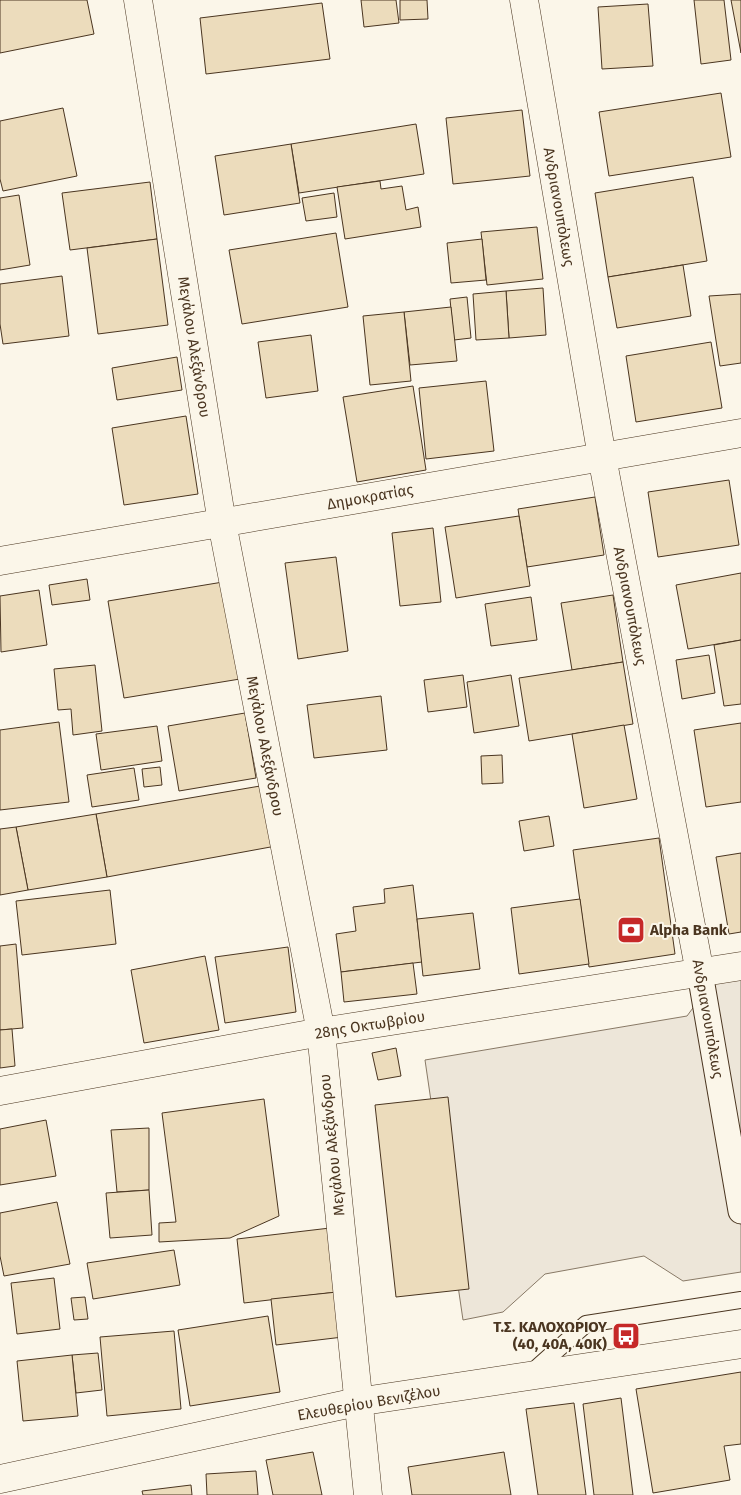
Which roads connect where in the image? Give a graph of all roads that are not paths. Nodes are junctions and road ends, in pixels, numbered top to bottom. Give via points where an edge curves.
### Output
1 (138, 0) edge
2 (524, 0) edge
3 (741, 433) edge
4 (602, 457) junction
5 (222, 523) junction
6 (0, 561) edge
7 (741, 966) edge
8 (700, 972) junction
9 (321, 1032) junction
10 (0, 1091) edge
11 (741, 1211) edge
12 (741, 1300) edge
13 (741, 1344) edge
14 (526, 1377) junction
15 (357, 1402) junction
16 (0, 1479) edge
17 (368, 1495) edge

1 - 5 street, Μεγάλου Αλεξάνδρου
2 - 4 street, Ανδριανουπόλεως
3 - 4 street, Δημοκρατίας
4 - 5 street, Δημοκρατίας
4 - 8 street, Ανδριανουπόλεως
5 - 6 street, Δημοκρατίας
5 - 9 street, Μεγάλου Αλεξάνδρου
7 - 8 street, 28ης Οκτωβρίου
8 - 9 street, 28ης Οκτωβρίου
8 - 11 street, Ανδριανουπόλεως
9 - 10 street, 28ης Οκτωβρίου
9 - 15 street, Μεγάλου Αλεξάνδρου
12 - 14 lane via 586,1324
13 - 14 street, Ελευθερίου Βενιζέλου
14 - 15 street, Ελευθερίου Βενιζέλου
15 - 16 street, Ελευθερίου Βενιζέλου
15 - 17 street, Μεγάλου Αλεξάνδρου

